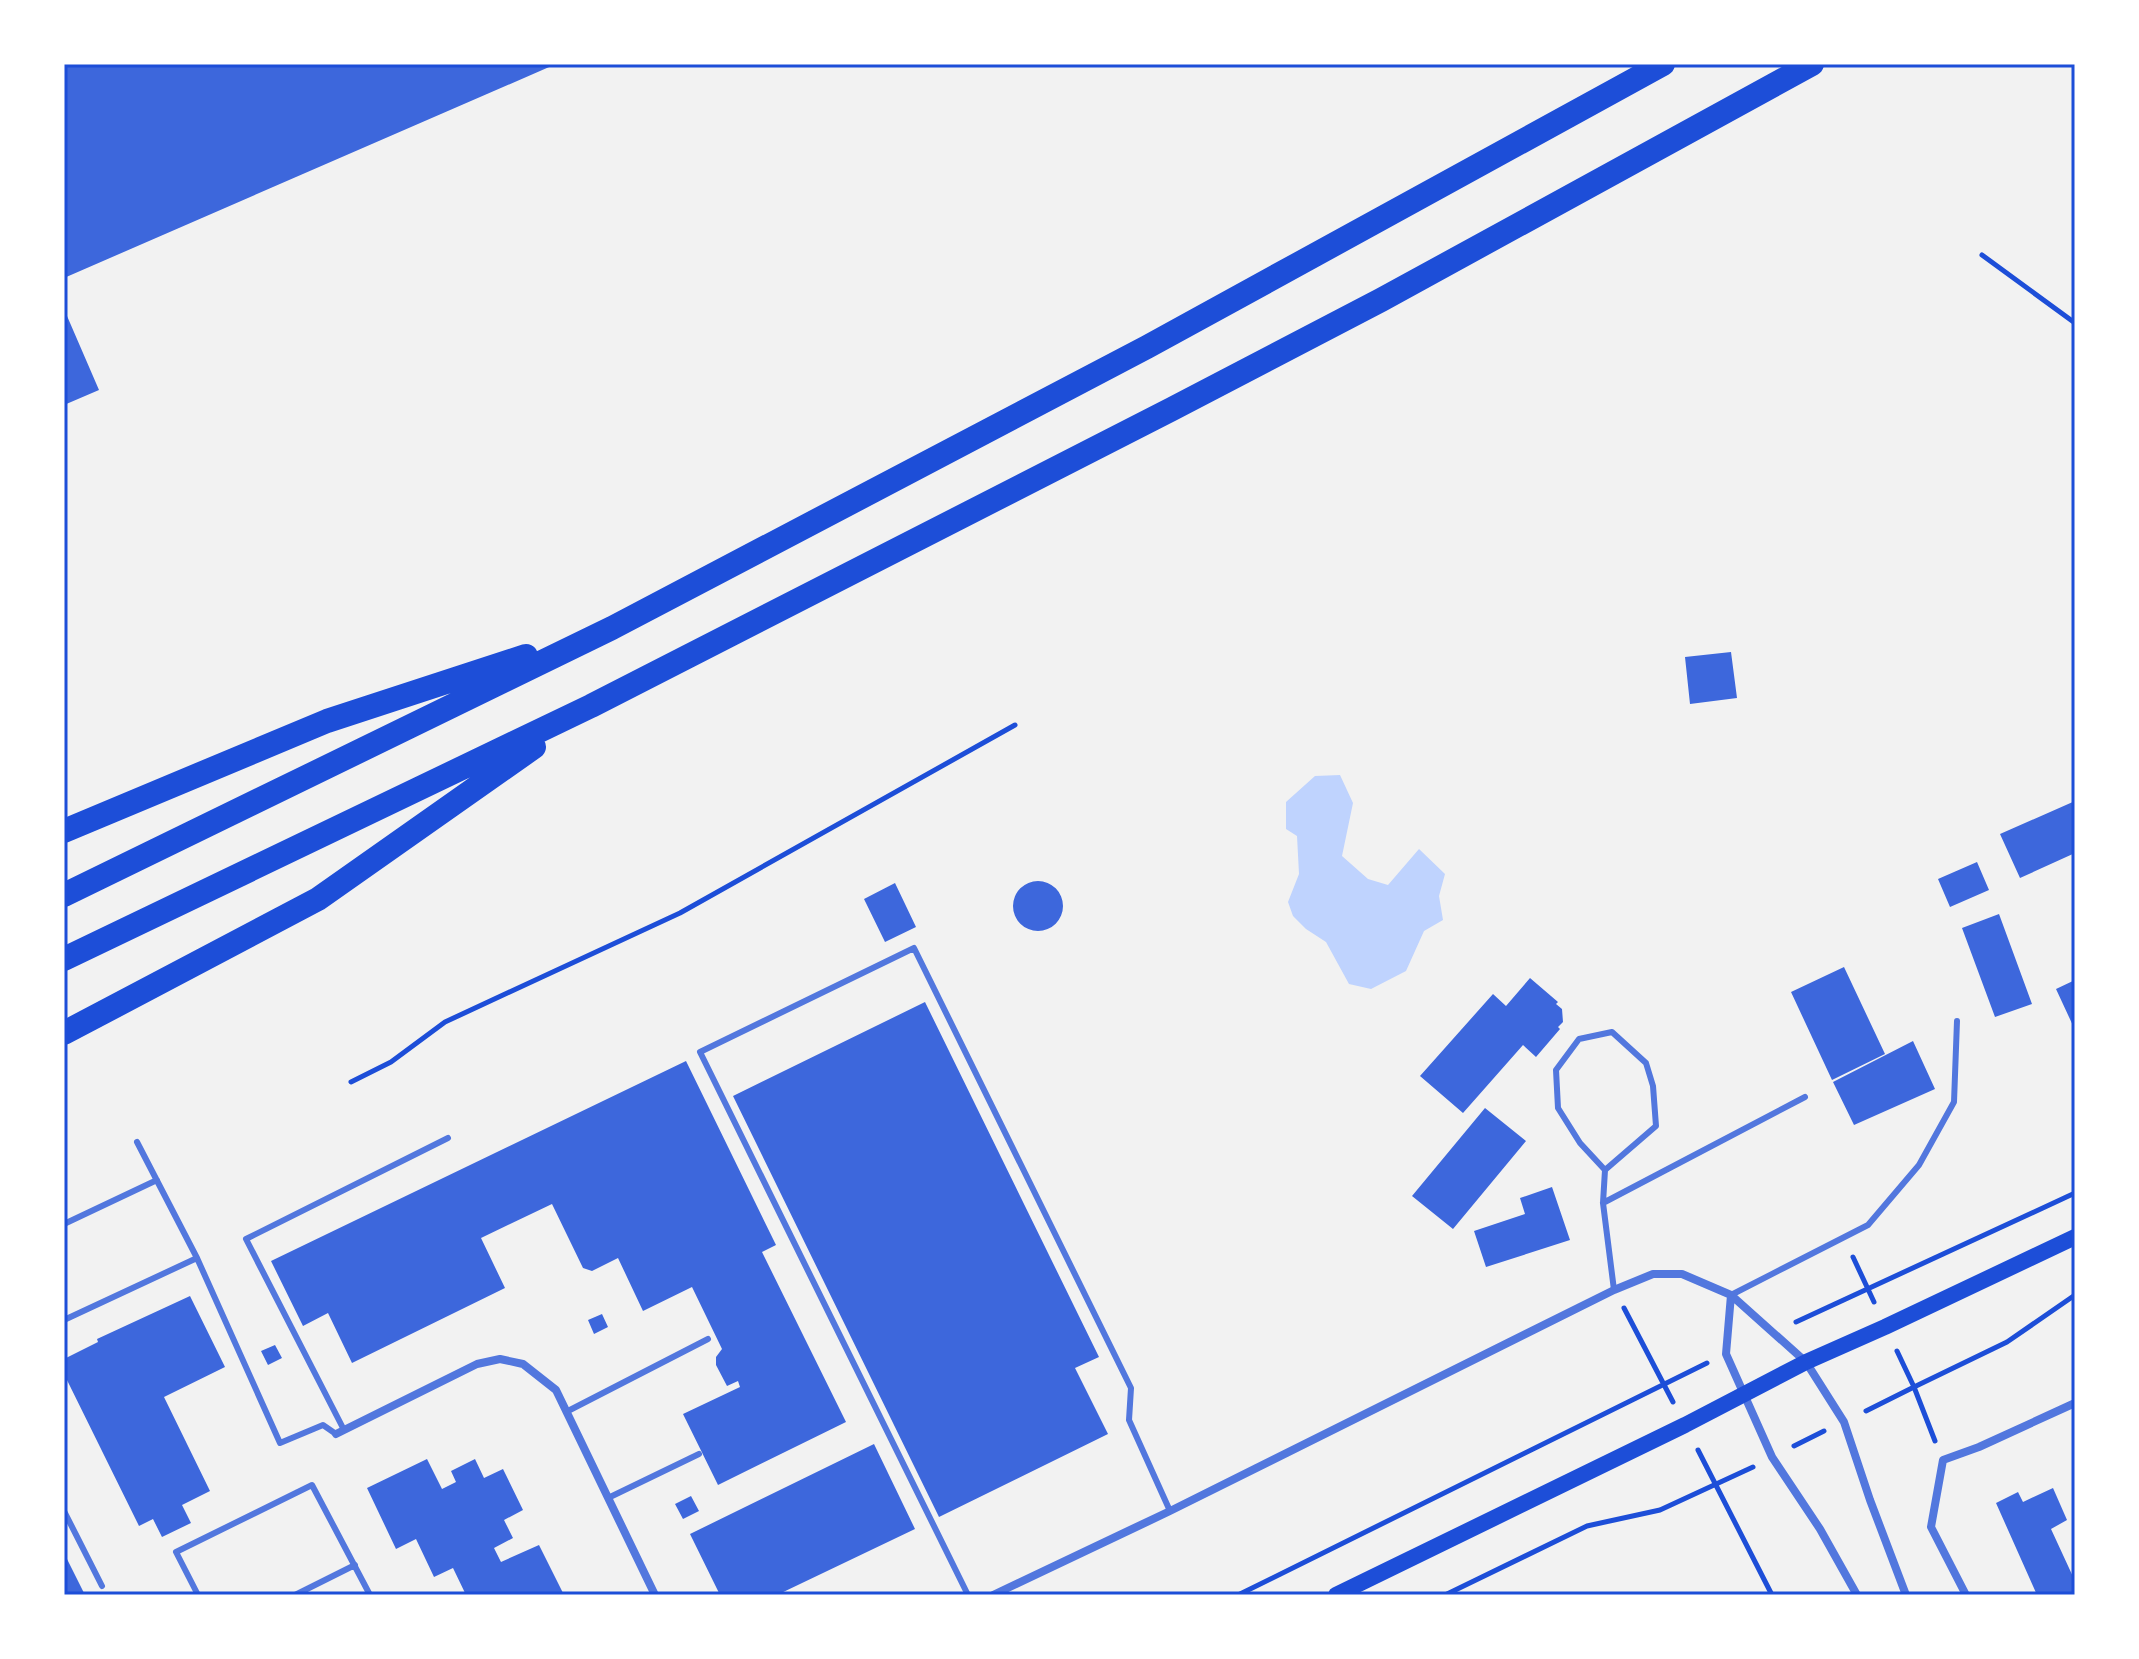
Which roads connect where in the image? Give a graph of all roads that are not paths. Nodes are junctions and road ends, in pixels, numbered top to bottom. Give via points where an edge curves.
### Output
1 (1663, 64) edge
2 (1812, 64) edge
3 (612, 628) junction
4 (591, 706) junction
5 (64, 831) edge
6 (64, 895) edge
7 (64, 959) edge
8 (1957, 1021) dead end
9 (64, 1033) edge
10 (1805, 1097) dead end
11 (448, 1138) dead end
12 (137, 1142) dead end
13 (1605, 1170) junction
14 (157, 1180) junction
15 (1603, 1203) junction
16 (64, 1224) edge
17 (2075, 1237) edge
18 (197, 1258) junction
19 (1614, 1290) junction
20 (1731, 1295) junction
21 (64, 1320) edge
22 (708, 1339) dead end
23 (1806, 1362) junction
24 (1744, 1394) junction
25 (2075, 1403) edge
26 (566, 1412) junction
27 (340, 1432) junction
28 (699, 1454) dead end
29 (608, 1498) junction
30 (64, 1511) edge
31 (1170, 1511) junction
32 (355, 1565) junction
33 (102, 1586) dead end
34 (198, 1595) edge
35 (295, 1595) edge
36 (370, 1595) edge
37 (655, 1595) edge
38 (968, 1595) edge
39 (993, 1595) edge
40 (1336, 1595) edge
41 (1857, 1595) edge
42 (1906, 1595) edge
43 (1966, 1595) edge

1 - 3 highway via 1147,347
2 - 4 highway via 1381,300
3 - 5 highway via 327,721
3 - 6 highway
4 - 7 highway
4 - 9 highway via 318,899
8 - 20 lane via 1954,1102 1919,1165 1868,1225
10 - 15 lane
11 - 27 lane via 246,1239
12 - 14 lane
13 - 13 lane via 1558,1108 1556,1070 1579,1039 1612,1032 1646,1063 1656,1126
13 - 15 lane
14 - 16 lane
14 - 18 lane
15 - 19 lane
17 - 23 main road
18 - 21 lane
18 - 27 lane via 280,1443 323,1425
19 - 20 street via 1653,1274 1682,1274
19 - 31 street
20 - 23 street
20 - 24 street via 1726,1354
22 - 26 lane
23 - 24 main road
23 - 42 street via 1844,1422
24 - 40 main road
24 - 41 street via 1772,1457
25 - 43 street via 1943,1460 1931,1527
26 - 27 street via 556,1390 523,1364 500,1359 477,1364
26 - 29 street
28 - 29 lane
29 - 37 street
30 - 33 lane
31 - 38 lane via 1129,1420 1131,1388 914,948 700,1052
31 - 39 street
32 - 34 lane via 312,1485 176,1552
32 - 35 lane
32 - 36 lane

